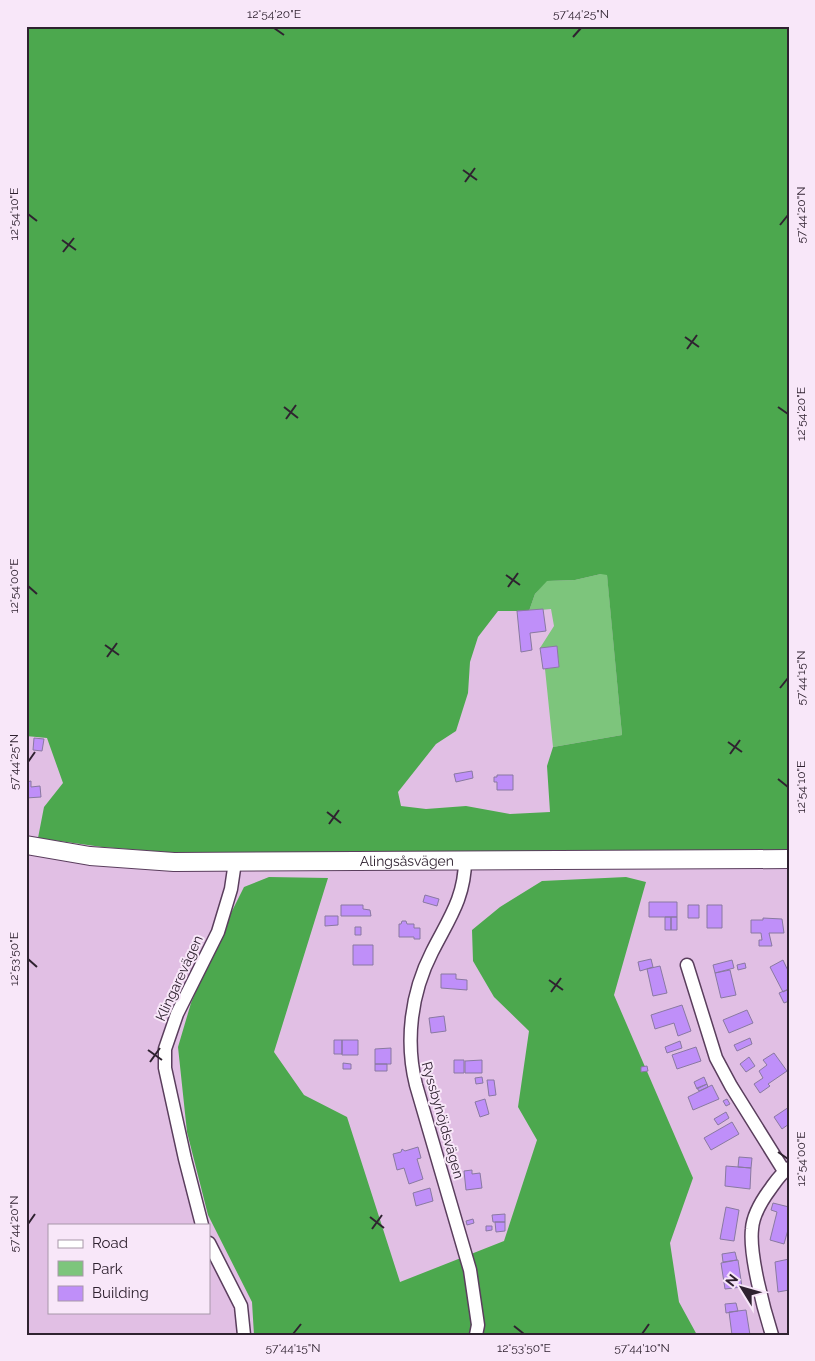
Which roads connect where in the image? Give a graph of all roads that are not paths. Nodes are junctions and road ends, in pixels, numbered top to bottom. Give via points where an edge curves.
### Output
1 (26, 845) edge
2 (789, 859) edge
3 (465, 860) junction
4 (235, 862) junction
5 (687, 965) dead end
6 (787, 1169) edge
7 (202, 1224) edge
8 (210, 1245) edge
9 (244, 1335) edge
10 (476, 1335) edge
11 (772, 1335) edge

1 - 4 main road, Alingsåsvägen via 138,860
2 - 3 main road, Alingsåsvägen
3 - 4 main road, Alingsåsvägen
3 - 10 street, Ryssbyhöjdsvägen via 460,898 418,987 410,1057 470,1270 478,1325
4 - 7 street, Klingarevägen via 218,932 177,1014 165,1049 165,1068
5 - 6 street via 716,1058
6 - 11 street via 764,1198 752,1229 757,1274
8 - 9 street via 240,1306

